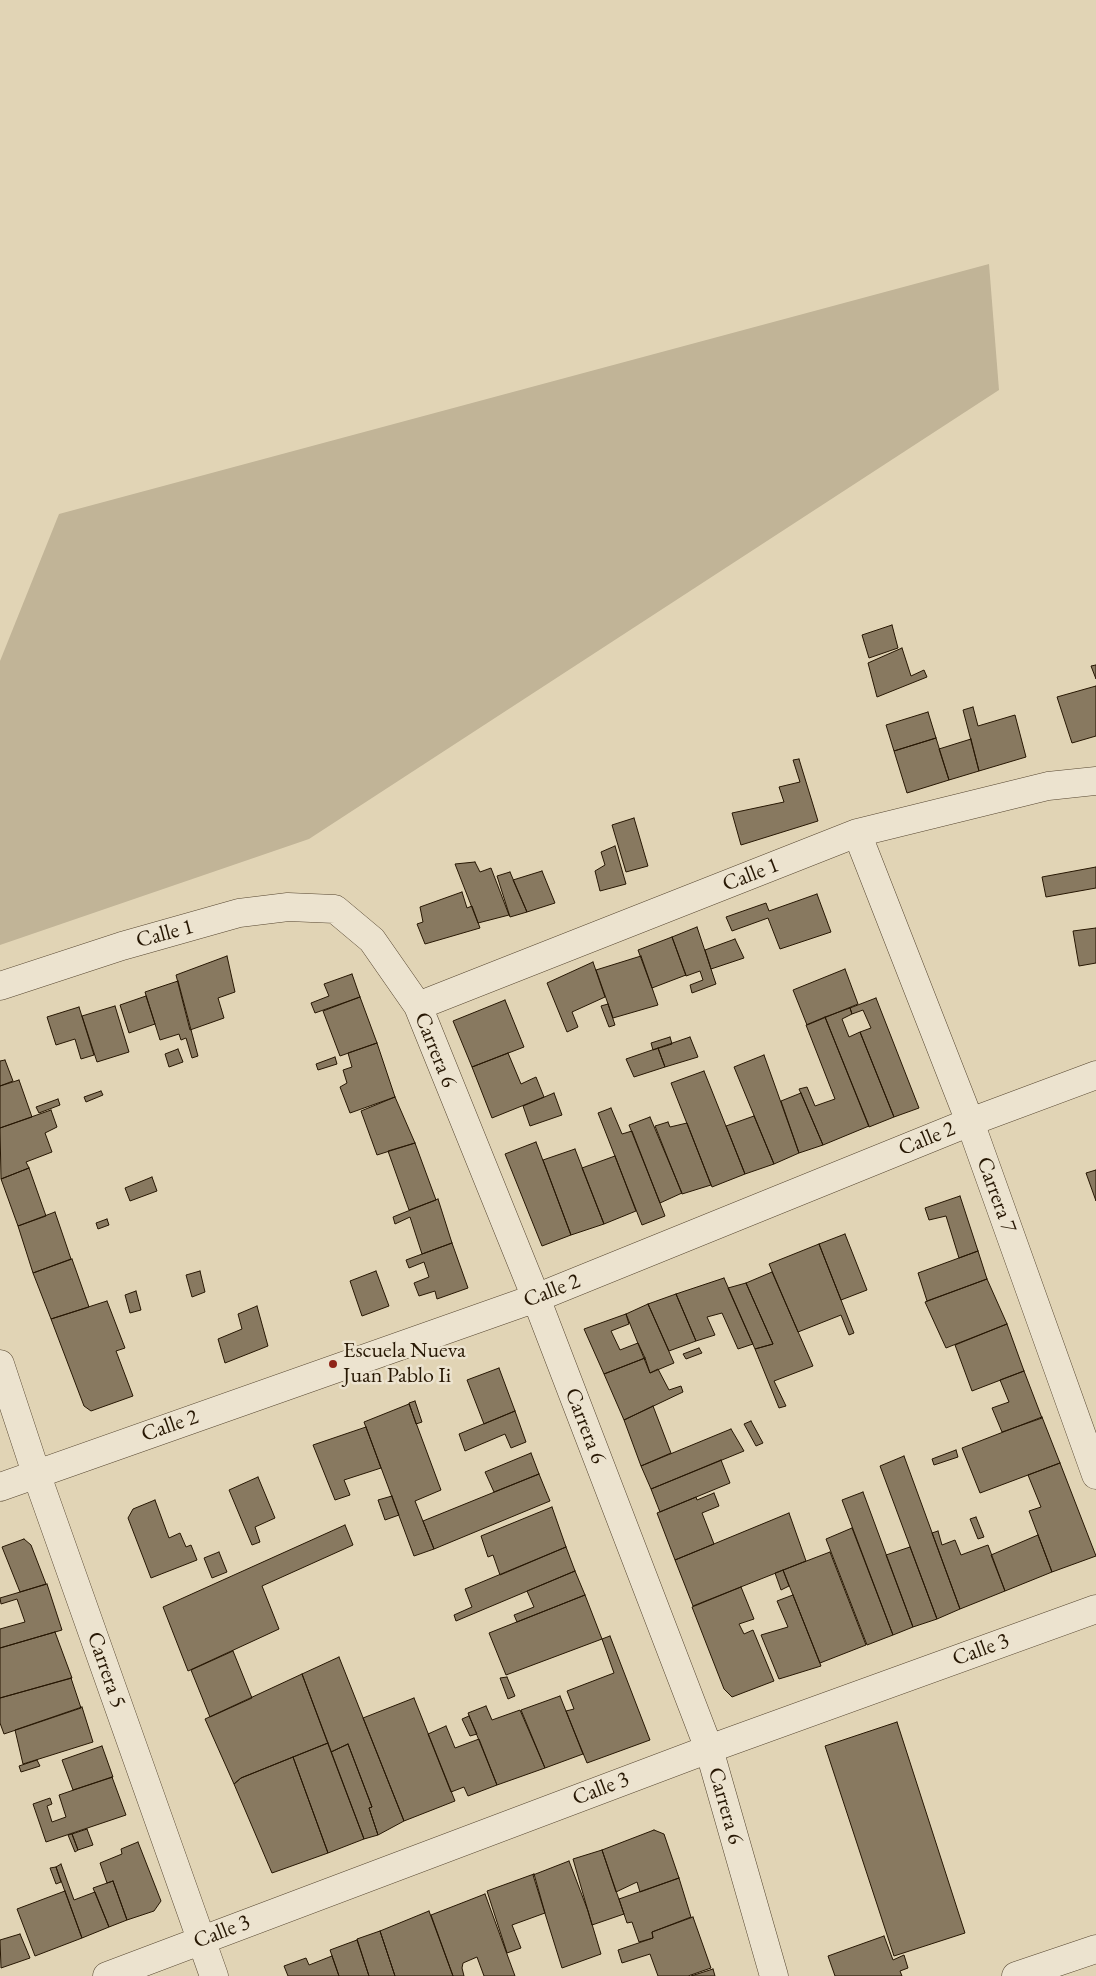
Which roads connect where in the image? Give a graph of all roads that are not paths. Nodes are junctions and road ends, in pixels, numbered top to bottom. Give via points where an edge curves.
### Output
1 (1096, 781) edge
2 (857, 833) junction
3 (335, 909) joint
4 (0, 986) edge
5 (418, 1006) junction
6 (1096, 1075) edge
7 (970, 1122) junction
8 (536, 1298) junction
9 (0, 1364) edge
10 (36, 1473) junction
11 (1096, 1475) edge
12 (0, 1487) edge
13 (1096, 1609) edge
14 (709, 1749) junction
15 (200, 1940) junction
16 (1096, 1949) edge
17 (107, 1976) edge
18 (214, 1976) edge
19 (774, 1976) edge
20 (1016, 1976) edge

1 - 2 street, Calle 1 via 1048,786
2 - 5 street, Calle 1
2 - 7 street, Carrera 7
3 - 4 street, Calle 1 via 288,907 239,914 122,946
3 - 5 street, Carrera 6 via 372,940
5 - 8 street, Carrera 6
6 - 7 street, Calle 2
7 - 8 street, Calle 2
7 - 11 street, Carrera 7
8 - 10 street, Calle 2
8 - 14 street, Carrera 6
9 - 10 street, Carrera 5
10 - 12 street, Calle 2
10 - 15 street, Carrera 5
13 - 14 street, Calle 3
14 - 15 street, Calle 3
14 - 19 street, Carrera 6
15 - 17 street, Calle 3
15 - 18 street, Carrera 5
16 - 20 street

